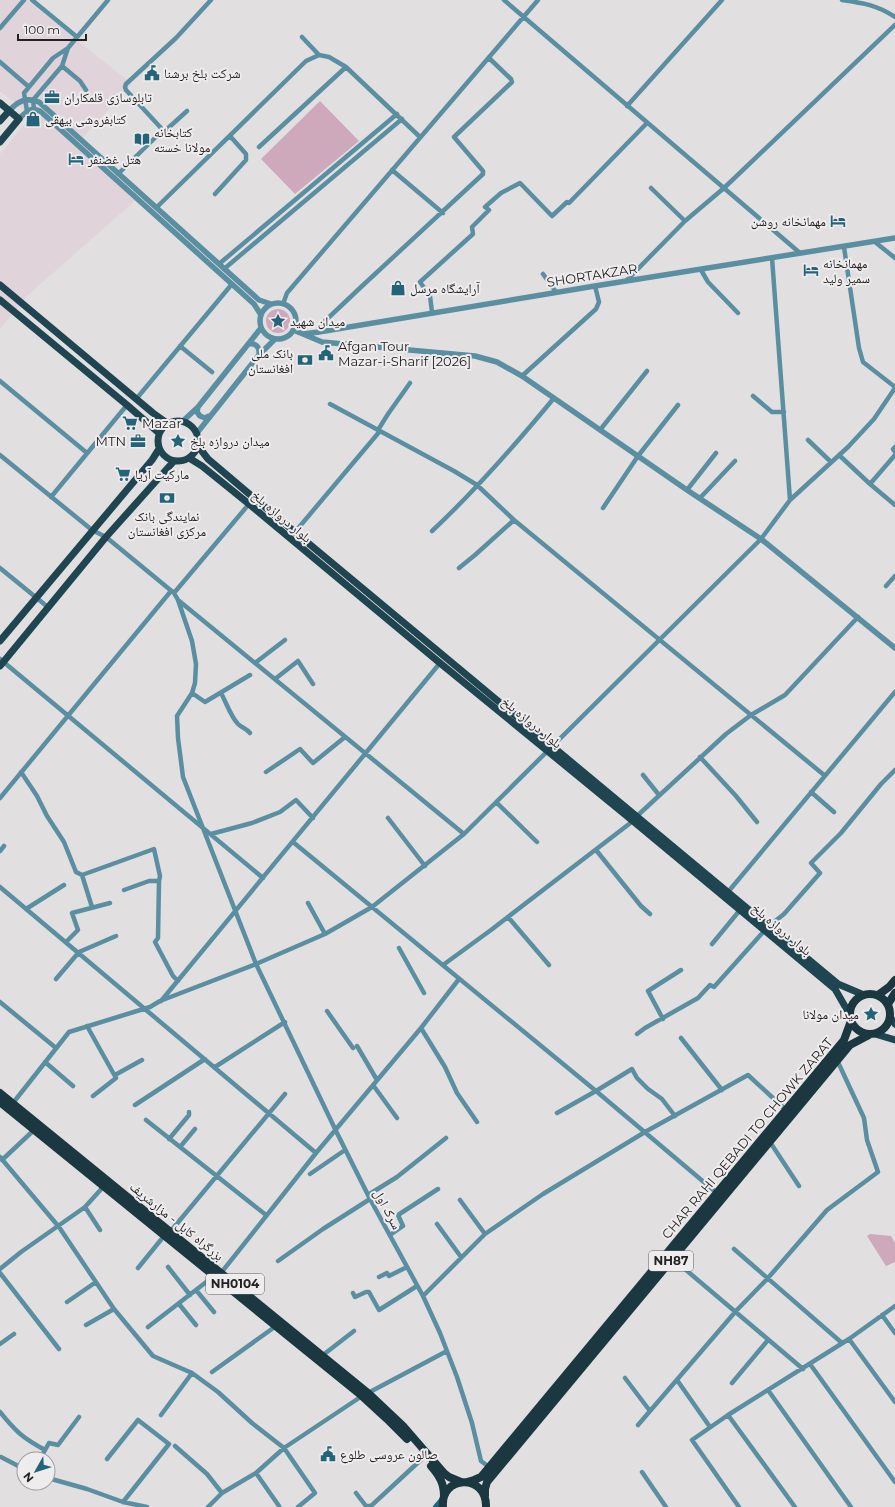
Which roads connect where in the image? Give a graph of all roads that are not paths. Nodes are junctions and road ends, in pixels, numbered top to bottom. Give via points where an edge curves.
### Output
1 (24, 0) edge
2 (32, 0) edge
3 (108, 0) edge
4 (211, 0) edge
5 (504, 0) edge
6 (538, 0) edge
7 (722, 0) edge
8 (842, 0) edge
9 (895, 17) edge
10 (524, 18) junction
11 (895, 25) edge
12 (0, 28) edge
13 (77, 37) junction
14 (302, 37) dead end
15 (68, 48) junction
16 (319, 55) junction
17 (489, 58) junction
18 (0, 62) edge
19 (62, 66) junction
20 (346, 67) junction
21 (29, 87) junction
22 (86, 90) dead end
23 (25, 100) junction
24 (33, 100) junction
25 (0, 103) edge
26 (627, 106) junction
27 (34, 109) junction
28 (9, 110) junction
29 (27, 111) junction
30 (187, 111) dead end
31 (397, 114) junction
32 (19, 119) junction
33 (402, 119) junction
34 (0, 122) edge
35 (647, 123) junction
36 (9, 131) junction
37 (162, 131) junction
38 (230, 136) junction
39 (420, 137) junction
40 (0, 142) edge
41 (259, 147) dead end
42 (392, 170) junction
43 (118, 174) junction
44 (651, 188) dead end
45 (724, 188) junction
46 (215, 194) dead end
47 (157, 207) junction
48 (443, 213) junction
49 (686, 221) junction
50 (895, 238) edge
51 (875, 242) junction
52 (844, 247) junction
53 (800, 254) junction
54 (772, 258) junction
55 (895, 258) edge
56 (219, 264) junction
57 (224, 269) junction
58 (701, 270) junction
59 (543, 274) dead end
60 (626, 281) junction
61 (232, 284) junction
62 (0, 285) edge
63 (595, 286) junction
64 (556, 292) junction
65 (0, 300) edge
66 (271, 304) junction
67 (284, 304) junction
68 (432, 312) junction
69 (738, 313) dead end
70 (261, 315) junction
71 (261, 328) junction
72 (293, 330) junction
73 (319, 332) junction
74 (303, 334) junction
75 (275, 339) junction
76 (249, 344) junction
77 (180, 346) junction
78 (260, 354) junction
79 (647, 371) dead end
80 (212, 372) dead end
81 (522, 376) junction
82 (0, 381) edge
83 (410, 384) dead end
84 (895, 387) edge
85 (753, 396) dead end
86 (137, 398) junction
87 (554, 398) junction
88 (330, 404) dead end
89 (127, 405) junction
90 (678, 405) dead end
91 (198, 406) junction
92 (784, 412) junction
93 (210, 416) junction
94 (183, 421) junction
95 (167, 423) junction
96 (379, 430) junction
97 (600, 430) junction
98 (158, 433) junction
99 (197, 433) junction
100 (808, 440) dead end
101 (198, 446) junction
102 (895, 447) edge
103 (159, 449) junction
104 (895, 452) edge
105 (87, 453) junction
106 (716, 453) dead end
107 (0, 455) edge
108 (839, 455) junction
109 (895, 455) edge
110 (638, 456) junction
111 (189, 458) junction
112 (174, 461) junction
113 (735, 461) dead end
114 (831, 462) junction
115 (870, 484) junction
116 (477, 485) junction
117 (687, 490) junction
118 (51, 497) junction
119 (700, 498) junction
120 (790, 500) junction
121 (250, 504) junction
122 (895, 505) edge
123 (603, 508) dead end
124 (514, 520) junction
125 (92, 530) junction
126 (432, 531) dead end
127 (295, 532) junction
128 (106, 537) junction
129 (761, 539) junction
130 (0, 568) edge
131 (459, 568) dead end
132 (895, 576) edge
133 (886, 586) dead end
134 (172, 592) junction
135 (36, 598) junction
136 (178, 600) junction
137 (49, 608) junction
138 (858, 617) junction
139 (285, 640) dead end
140 (659, 640) junction
141 (0, 641) edge
142 (895, 648) edge
143 (1, 662) edge
144 (255, 663) junction
145 (440, 663) junction
146 (250, 675) dead end
147 (275, 679) junction
148 (313, 684) dead end
149 (895, 692) edge
150 (192, 693) junction
151 (221, 693) junction
152 (68, 715) junction
153 (751, 715) junction
154 (250, 733) dead end
155 (346, 737) junction
156 (550, 749) junction
157 (366, 754) junction
158 (700, 756) junction
159 (895, 770) edge
160 (21, 772) junction
161 (266, 772) dead end
162 (643, 775) dead end
163 (824, 775) junction
164 (811, 792) junction
165 (659, 795) junction
166 (0, 798) edge
167 (497, 803) junction
168 (834, 812) dead end
169 (313, 818) junction
170 (388, 818) dead end
171 (635, 818) junction
172 (757, 822) dead end
173 (202, 828) junction
174 (211, 834) junction
175 (464, 834) junction
176 (293, 842) junction
177 (537, 842) dead end
178 (4, 846) dead end
179 (596, 850) junction
180 (0, 851) edge
181 (425, 866) junction
182 (82, 875) junction
183 (262, 878) junction
184 (159, 881) junction
185 (64, 885) dead end
186 (0, 887) edge
187 (124, 890) dead end
188 (728, 892) junction
189 (110, 903) dead end
190 (308, 903) dead end
191 (92, 907) junction
192 (372, 907) junction
193 (26, 909) junction
194 (236, 910) junction
195 (740, 910) junction
196 (650, 914) dead end
197 (508, 917) junction
198 (767, 928) junction
199 (325, 934) junction
200 (116, 936) dead end
201 (66, 942) junction
202 (712, 944) dead end
203 (398, 948) dead end
204 (79, 952) junction
205 (256, 964) junction
206 (443, 965) junction
207 (549, 965) dead end
208 (681, 970) dead end
209 (56, 979) dead end
210 (459, 979) junction
211 (895, 980) edge
212 (178, 981) junction
213 (424, 993) dead end
214 (895, 993) edge
215 (864, 995) junction
216 (878, 995) junction
217 (0, 1002) edge
218 (160, 1002) junction
219 (888, 1004) junction
220 (145, 1008) junction
221 (327, 1011) dead end
222 (850, 1018) junction
223 (663, 1019) junction
224 (893, 1021) edge
225 (285, 1022) junction
226 (87, 1026) junction
227 (421, 1028) junction
228 (637, 1034) dead end
229 (872, 1035) junction
230 (681, 1038) dead end
231 (895, 1040) edge
232 (56, 1048) junction
233 (205, 1059) junction
234 (142, 1060) dead end
235 (837, 1060) junction
236 (45, 1062) junction
237 (215, 1067) junction
238 (115, 1075) junction
239 (377, 1080) junction
240 (373, 1085) junction
241 (73, 1086) dead end
242 (722, 1090) junction
243 (596, 1091) junction
244 (0, 1093) edge
245 (285, 1094) dead end
246 (93, 1096) dead end
247 (0, 1102) edge
248 (13, 1103) junction
249 (135, 1105) dead end
250 (786, 1110) junction
251 (189, 1112) dead end
252 (270, 1113) junction
253 (557, 1113) dead end
254 (675, 1116) junction
255 (397, 1118) dead end
256 (146, 1120) dead end
257 (477, 1122) dead end
258 (195, 1129) dead end
259 (34, 1130) junction
260 (336, 1131) junction
261 (645, 1132) junction
262 (446, 1138) dead end
263 (169, 1139) junction
264 (770, 1142) junction
265 (180, 1147) junction
266 (346, 1150) junction
267 (316, 1153) junction
268 (1, 1158) edge
269 (310, 1174) dead end
270 (216, 1176) junction
271 (106, 1184) junction
272 (799, 1186) dead end
273 (438, 1189) dead end
274 (720, 1196) junction
275 (369, 1197) junction
276 (460, 1200) dead end
277 (85, 1207) junction
278 (266, 1215) junction
279 (437, 1224) dead end
280 (59, 1226) junction
281 (100, 1230) dead end
282 (167, 1234) junction
283 (485, 1234) junction
284 (390, 1235) junction
285 (734, 1249) dead end
286 (462, 1257) junction
287 (672, 1259) junction
288 (278, 1261) dead end
289 (407, 1266) junction
290 (168, 1267) dead end
291 (138, 1268) dead end
292 (0, 1270) edge
293 (0, 1273) edge
294 (218, 1274) junction
295 (379, 1277) dead end
296 (768, 1278) junction
297 (96, 1282) junction
298 (417, 1286) junction
299 (196, 1290) junction
300 (353, 1293) dead end
301 (190, 1295) junction
302 (423, 1296) junction
303 (68, 1302) dead end
304 (178, 1304) junction
305 (895, 1306) edge
306 (114, 1309) junction
307 (736, 1311) junction
308 (214, 1312) dead end
309 (882, 1315) junction
310 (86, 1325) dead end
311 (196, 1325) dead end
312 (276, 1326) junction
313 (148, 1327) dead end
314 (354, 1331) dead end
315 (895, 1333) edge
316 (14, 1334) dead end
317 (849, 1339) junction
318 (768, 1340) junction
319 (842, 1343) junction
320 (0, 1344) edge
321 (59, 1349) dead end
322 (447, 1351) junction
323 (323, 1355) junction
324 (810, 1364) junction
325 (803, 1369) junction
326 (212, 1372) dead end
327 (192, 1373) junction
328 (625, 1378) dead end
329 (677, 1380) junction
330 (732, 1383) dead end
331 (768, 1390) junction
332 (365, 1394) junction
333 (895, 1402) edge
334 (650, 1411) junction
335 (0, 1412) edge
336 (160, 1415) dead end
337 (728, 1415) junction
338 (79, 1417) dead end
339 (638, 1425) dead end
340 (710, 1428) junction
341 (174, 1446) dead end
342 (284, 1448) junction
343 (45, 1450) joint
344 (1, 1457) dead end
345 (424, 1457) junction
346 (107, 1459) dead end
347 (16, 1465) edge
348 (489, 1467) junction
349 (256, 1472) junction
350 (642, 1472) dead end
351 (56, 1480) edge
352 (464, 1482) junction
353 (895, 1482) edge
354 (222, 1494) junction
355 (356, 1494) dead end
356 (485, 1496) junction
357 (443, 1501) edge
358 (123, 1502) junction
359 (278, 1506) dead end
360 (147, 1507) edge
361 (208, 1507) edge
362 (298, 1507) edge
363 (436, 1507) edge
364 (486, 1507) edge
365 (666, 1507) edge
366 (739, 1507) edge
367 (795, 1507) edge
368 (851, 1507) edge

1 - 12 street
2 - 13 street
3 - 13 street
4 - 37 street via 176,38 126,84 126,90
5 - 10 street
6 - 10 street
7 - 26 street
8 - 9 street via 874,6
10 - 17 street
10 - 26 street
11 - 45 street
13 - 15 street
14 - 16 street
15 - 19 street
15 - 21 street via 53,58
16 - 20 street via 329,57
16 - 38 street via 306,61
17 - 39 street
17 - 48 street via 512,82 454,137 484,173
18 - 21 street
19 - 22 street
19 - 24 street
20 - 31 street
20 - 41 street
21 - 23 street via 24,93
23 - 24 street
23 - 28 street
23 - 29 street
24 - 27 street
24 - 43 street via 39,102
25 - 28 main road
26 - 35 street
27 - 29 street
27 - 61 street
28 - 32 main road
28 - 34 main road
29 - 32 street
30 - 37 street
31 - 33 street
31 - 56 street
32 - 36 main road
33 - 39 street
33 - 57 street
34 - 36 main road
35 - 45 street
35 - 68 street via 569,203 567,202 552,216 520,183 501,192 485,207 489,210 472,227 473,234 420,282 430,296
36 - 40 main road
37 - 43 street
38 - 46 street via 247,157
38 - 47 street
39 - 42 street
42 - 48 street
42 - 67 street via 288,293
43 - 47 street
44 - 49 street
45 - 49 street
45 - 53 street
47 - 56 street
48 - 73 street via 361,286 325,322
49 - 60 street
50 - 51 street, SHORTAKZAR
51 - 52 street, SHORTAKZAR
51 - 55 street
52 - 53 street, SHORTAKZAR
52 - 84 street via 863,362
53 - 54 street, SHORTAKZAR
54 - 58 street, SHORTAKZAR
54 - 92 street
56 - 57 street
57 - 66 street via 259,300
58 - 60 street, SHORTAKZAR
58 - 69 street via 708,282
59 - 64 street
60 - 63 street, SHORTAKZAR
61 - 70 street via 254,304
61 - 77 street
62 - 86 main road
63 - 64 street, SHORTAKZAR
63 - 81 street via 599,302 596,309
64 - 68 street, SHORTAKZAR
65 - 89 main road
66 - 67 street
66 - 70 street
67 - 72 street via 294,315
68 - 73 street, SHORTAKZAR
70 - 71 street
71 - 75 street via 264,333
71 - 76 street
72 - 74 street, SHORTAKZAR
72 - 75 street via 282,338
73 - 74 street, SHORTAKZAR
74 - 81 street via 322,342 475,356 497,362
75 - 78 street
76 - 78 street via 257,346
76 - 91 street
77 - 80 street
77 - 86 street
78 - 93 street
79 - 97 street
81 - 87 street
82 - 105 street
83 - 96 street
84 - 108 street via 874,419
85 - 92 street via 772,412
86 - 95 main road
87 - 97 street
87 - 116 street
88 - 96 street
89 - 98 main road
89 - 105 street
90 - 110 street
91 - 93 street via 197,412 200,416
91 - 94 street
92 - 120 street
93 - 99 street
94 - 95 main road
94 - 99 main road via 189,423
95 - 98 main road
96 - 116 street
96 - 127 street
97 - 110 street
98 - 103 main road
99 - 101 main road
100 - 114 street
101 - 111 main road
101 - 127 main road, بلوار دروازه بلخ via 208,459
102 - 104 street
103 - 112 main road via 165,457
103 - 125 main road
105 - 118 street
106 - 117 street
107 - 118 street
108 - 114 street
108 - 115 street
109 - 115 street
110 - 117 street
110 - 123 street
111 - 112 main road
111 - 121 main road, بلوار دروازه بلخ
112 - 128 main road
113 - 119 street
114 - 120 street
115 - 122 street
116 - 124 street
116 - 126 street
117 - 119 street
118 - 125 street
119 - 129 street
120 - 129 street
121 - 134 street
121 - 145 main road, بلوار دروازه بلخ
124 - 131 street
124 - 140 street
125 - 128 street
125 - 135 main road
127 - 156 main road, بلوار دروازه بلخ
128 - 134 street
128 - 137 main road
129 - 138 street
129 - 140 street
130 - 135 street
132 - 133 street
134 - 136 street
134 - 152 street
135 - 137 street
135 - 141 main road
136 - 144 street
136 - 150 street via 192,640 196,664
137 - 143 main road
138 - 142 street
138 - 153 street via 785,695
139 - 144 street
140 - 153 street
140 - 156 street
143 - 152 street
144 - 147 street
145 - 156 main road, بلوار دروازه بلخ
145 - 157 street
146 - 151 street
147 - 148 street via 298,661
147 - 155 street
149 - 163 street
150 - 151 street via 205,702
150 - 173 street, سرک اول via 177,716 178,738 183,777
151 - 154 street via 238,725 245,727
152 - 160 street
152 - 173 street
153 - 158 street
153 - 163 street
155 - 157 street
155 - 161 street via 313,763 300,748
156 - 167 street
156 - 171 main road, بلوار دروازه بلخ
157 - 169 street
157 - 175 street
158 - 165 street
158 - 172 street
159 - 198 street via 841,833 811,863 820,873 784,914
160 - 166 street
160 - 182 street via 64,842 76,872
162 - 165 street
163 - 164 street
164 - 168 street
164 - 188 street
165 - 171 street
167 - 175 street
167 - 177 street
169 - 174 street via 296,800 280,812
169 - 176 street
170 - 181 street
171 - 179 street
171 - 188 main road, بلوار دروازه بلخ
171 - 195 main road, بلوار دروازه بلخ
173 - 174 street
173 - 194 street, سرک اول
174 - 183 street
175 - 181 street
176 - 183 street
176 - 192 street
178 - 180 street
179 - 196 street
179 - 197 street
181 - 192 street
182 - 184 street via 154,850
182 - 191 street
183 - 194 street
184 - 187 street via 149,881
184 - 212 street via 158,938 155,942
185 - 193 street
186 - 193 street
188 - 198 main road, بلوار دروازه بلخ
189 - 191 street
190 - 199 street
191 - 201 street via 72,913 78,930
192 - 199 street
192 - 206 street
193 - 201 street
194 - 205 street, سرک اول
194 - 212 street
195 - 198 main road, بلوار دروازه بلخ
195 - 202 street
197 - 206 street
197 - 207 street
198 - 215 main road, بلوار دروازه بلخ via 838,984
198 - 222 main road, بلوار دروازه بلخ via 835,989
198 - 223 street via 714,987 709,986 698,998
199 - 205 street
200 - 204 street
201 - 204 street
203 - 213 street
204 - 209 street
204 - 220 street
205 - 218 street
205 - 225 street, سرک اول
206 - 210 street
208 - 223 street via 648,991
210 - 227 street
210 - 243 street
211 - 216 highway
212 - 218 street
214 - 219 highway
215 - 216 highway
215 - 222 highway, NH87 via 854,1002
216 - 219 highway
217 - 232 street
218 - 220 street
219 - 224 highway, NH87
220 - 226 street
220 - 233 street
221 - 239 street
222 - 229 highway via 858,1031
222 - 250 highway, CHAR RAHI QEBADI TO CHOWK ZARAT / NH87 via 844,1040
223 - 228 street
224 - 229 highway, NH87
225 - 237 street
225 - 260 street, سرک اول
226 - 232 street via 69,1032
226 - 238 street
227 - 239 street
227 - 257 street via 445,1067 457,1093
229 - 231 main road
229 - 235 highway, CHAR RAHI QEBADI TO CHOWK ZARAT / NH87 via 850,1045
230 - 242 street
232 - 236 street
233 - 237 street
233 - 249 street
234 - 238 street
235 - 264 highway, CHAR RAHI QEBADI TO CHOWK ZARAT / NH87
235 - 296 street via 864,1118 867,1140 878,1172 826,1210
236 - 241 street
236 - 248 street
237 - 252 street
238 - 246 street via 115,1080
239 - 240 street
240 - 255 street
240 - 260 street
242 - 250 street via 748,1075
242 - 254 street
243 - 253 street
243 - 254 street via 632,1069 642,1084 662,1099
243 - 261 street
244 - 248 highway, بزرگراه کابل - مزارشریف / NH0104
245 - 252 street
247 - 259 highway, بزرگراه کابل - مزارشریف / NH0104
248 - 271 highway, بزرگراه کابل - مزارشریف / NH0104
250 - 274 highway, CHAR RAHI QEBADI TO CHOWK ZARAT / NH87
251 - 263 street
252 - 267 street
252 - 270 street
254 - 261 street
256 - 263 street
258 - 265 street
259 - 268 street
259 - 271 highway, بزرگراه کابل - مزارشریف / NH0104
260 - 266 street, سرک اول
260 - 267 street
261 - 274 street
261 - 283 street via 543,1194
262 - 275 street
263 - 265 street
264 - 272 street
264 - 274 highway, CHAR RAHI QEBADI TO CHOWK ZARAT / NH87
265 - 270 street
266 - 269 street
266 - 275 street, سرک اول
267 - 278 street
268 - 280 street
270 - 278 street
270 - 282 street
271 - 277 street
271 - 282 highway, بزرگراه کابل - مزارشریف / NH0104
273 - 284 street via 398,1215 403,1226
274 - 287 highway, CHAR RAHI QEBADI TO CHOWK ZARAT / NH87
274 - 348 highway, CHAR RAHI QEBADI TO CHOWK ZARAT / NH87
275 - 284 street, سرک اول
275 - 288 street
276 - 283 street
277 - 280 street
277 - 281 street
278 - 294 street
279 - 286 street
280 - 292 street
280 - 297 street
282 - 291 street
282 - 294 highway, بزرگراه کابل - مزارشریف / NH0104
283 - 286 street
284 - 289 street, سرک اول
285 - 296 street
286 - 302 street
287 - 307 street
287 - 356 highway, CHAR RAHI QEBADI TO CHOWK ZARAT / NH87 via 487,1482
289 - 295 street via 390,1276 387,1273
289 - 298 street, سرک اول
290 - 301 street
293 - 321 street
294 - 299 street
294 - 312 highway, بزرگراه کابل - مزارشریف / NH0104
294 - 323 highway, بزرگراه کابل - مزارشریف / NH0104
296 - 307 street
296 - 319 street
297 - 303 street
297 - 306 street
298 - 300 street via 378,1310 369,1292 355,1297
298 - 302 street, سرک اول
299 - 301 street
299 - 308 street
301 - 304 street
302 - 322 street, سرک اول
304 - 311 street
304 - 313 street
305 - 309 street
306 - 310 street
306 - 327 street via 153,1356
307 - 318 street
307 - 329 street
309 - 315 street
309 - 317 street
312 - 326 street
312 - 332 highway, بزرگراه کابل - مزارشریف / NH0104
314 - 323 street
316 - 320 street
317 - 319 street
317 - 333 street
318 - 325 street
318 - 330 street
319 - 324 street
322 - 332 street
322 - 348 street, سرک اول via 472,1423 481,1461
323 - 332 highway, بزرگراه کابل - مزارشریف / NH0104
324 - 325 street
324 - 353 street
325 - 331 street
327 - 336 street
327 - 342 street
328 - 334 street
329 - 334 street
329 - 340 street
331 - 337 street
331 - 368 street
332 - 342 street
332 - 345 highway, بزرگراه کابل - مزارشریف / NH0104
332 - 352 highway, بزرگراه کابل - مزارشریف / NH0104 via 404,1427 444,1473
334 - 339 street
335 - 343 street via 24,1438
337 - 340 street
337 - 367 street
338 - 343 street via 58,1445 49,1443
340 - 366 street via 692,1440
341 - 354 street via 207,1474
342 - 349 street
342 - 362 street via 315,1493
344 - 347 street
345 - 355 street via 369,1506
345 - 357 highway, بزرگراه کابل - مزارشریف / NH0104 via 442,1481
346 - 358 street via 138,1420 168,1444
348 - 352 highway, CHAR RAHI QEBADI TO CHOWK ZARAT / NH87 via 481,1477
349 - 354 street
349 - 359 street
350 - 365 street
351 - 358 street
352 - 356 highway, بزرگراه کابل - مزارشریف via 478,1486
352 - 357 highway, CHAR RAHI QEBADI TO CHOWK ZARAT via 454,1484 448,1489
354 - 361 street
356 - 364 highway
357 - 363 main road
358 - 360 street

